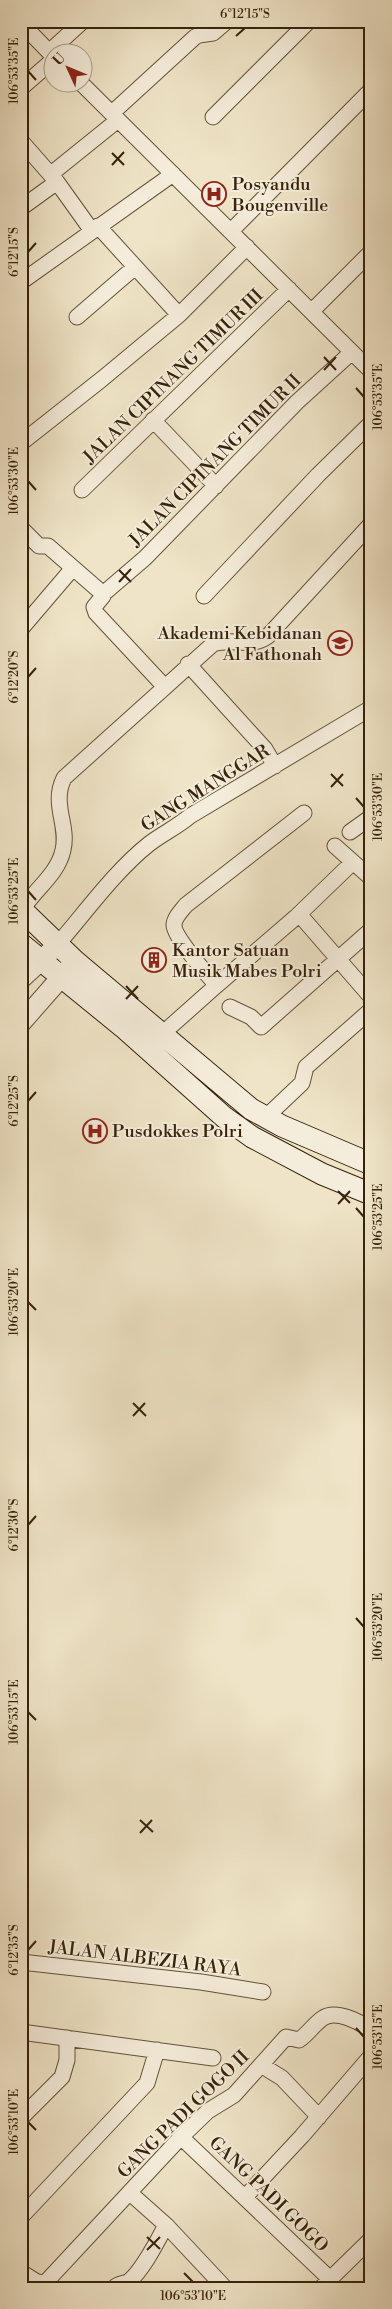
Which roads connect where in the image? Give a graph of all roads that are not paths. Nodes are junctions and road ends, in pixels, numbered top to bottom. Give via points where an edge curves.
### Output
1 (83, 21) edge
2 (227, 21) edge
3 (309, 21) edge
4 (21, 23) edge
5 (64, 42) edge
6 (42, 46) edge
7 (42, 66) edge
8 (21, 88) edge
9 (371, 90) edge
10 (90, 92) edge
11 (115, 116) junction
12 (213, 117) dead end
13 (21, 141) edge
14 (172, 174) junction
15 (54, 178) junction
16 (21, 208) edge
17 (95, 229) junction
18 (231, 231) junction
19 (247, 247) junction
20 (371, 252) edge
21 (135, 267) junction
22 (21, 282) edge
23 (289, 288) junction
24 (312, 311) junction
25 (179, 314) junction
26 (77, 317) dead end
27 (352, 352) junction
28 (371, 371) edge
29 (153, 420) junction
30 (371, 423) edge
31 (21, 443) edge
32 (216, 486) junction
33 (82, 490) dead end
34 (371, 524) edge
35 (21, 528) edge
36 (73, 568) junction
37 (103, 594) junction
38 (204, 596) dead end
39 (21, 629) edge
40 (188, 664) junction
41 (164, 686) junction
42 (371, 708) edge
43 (275, 766) junction
44 (304, 813) dead end
45 (371, 817) edge
46 (350, 832) dead end
47 (335, 846) dead end
48 (352, 863) junction
49 (371, 878) edge
50 (22, 909) edge
51 (299, 914) junction
52 (371, 930) edge
53 (21, 944) edge
54 (58, 945) junction
55 (338, 959) junction
56 (40, 961) junction
57 (75, 961) junction
58 (60, 977) junction
59 (21, 979) edge
60 (217, 985) junction
61 (371, 997) edge
62 (230, 1007) dead end
63 (371, 1010) edge
64 (21, 1023) edge
65 (162, 1034) junction
66 (265, 1118) junction
67 (371, 1164) edge
68 (371, 1194) edge
69 (21, 1962) edge
70 (264, 1992) dead end
71 (371, 2030) edge
72 (21, 2032) edge
73 (66, 2038) junction
74 (157, 2050) junction
75 (371, 2056) edge
76 (213, 2058) dead end
77 (261, 2065) junction
78 (319, 2117) junction
79 (21, 2118) edge
80 (181, 2137) junction
81 (130, 2193) junction
82 (245, 2197) junction
83 (21, 2217) edge
84 (166, 2225) junction
85 (371, 2238) edge
86 (23, 2276) edge
87 (326, 2283) edge
88 (124, 2286) edge
89 (225, 2288) edge

1 - 5 street
2 - 11 street via 213,33 195,37
3 - 12 street
4 - 6 street
7 - 8 street
9 - 18 street
10 - 11 street
11 - 14 street
11 - 15 street
13 - 15 street
14 - 17 street
14 - 18 street
15 - 16 street
15 - 17 street
17 - 21 street
17 - 22 street
18 - 19 street
19 - 23 street
19 - 25 street
20 - 24 street
21 - 25 street
21 - 26 street
23 - 24 street
23 - 29 street, JALAN CIPINANG TIMUR III
24 - 27 street
25 - 31 street
27 - 28 street
27 - 32 street, JALAN CIPINANG TIMUR II via 297,402
29 - 32 street
29 - 33 street, JALAN CIPINANG TIMUR III
30 - 38 street
32 - 37 street, JALAN CIPINANG TIMUR II via 145,558
34 - 40 street via 262,641 221,641
35 - 36 street via 38,545 48,546
36 - 37 street
36 - 39 street
37 - 41 street via 94,607 96,613
40 - 41 street
40 - 43 street via 265,749
41 - 50 street via 64,778 58,793 65,839 59,865
42 - 43 street, GANG MANGGAR
43 - 54 street, GANG MANGGAR via 148,845
44 - 60 street via 186,905 175,920 174,927 182,941
45 - 46 street
47 - 48 street
48 - 49 street
48 - 51 street
50 - 54 main road
51 - 55 street
51 - 60 street
52 - 55 street
53 - 56 main road
54 - 56 street
54 - 57 main road
55 - 61 street
55 - 62 street via 261,1027 251,1017
56 - 58 main road
56 - 59 street
57 - 58 street
57 - 65 main road
58 - 64 street
58 - 68 main road via 252,1138 322,1174
60 - 65 street
63 - 66 street via 306,1067 302,1083
65 - 66 main road via 240,1101
66 - 67 main road
69 - 70 street, JALAN ALBEZIA RAYA
71 - 77 street, GANG PADI GOGO II via 350,2017 325,2016 299,2040 286,2037
72 - 73 street
73 - 74 street
73 - 79 street via 67,2060 62,2077
74 - 76 street
74 - 83 street via 148,2083
75 - 78 street
77 - 78 street via 282,2078
77 - 80 street, GANG PADI GOGO II via 234,2095 208,2111
78 - 82 street
80 - 81 street, GANG PADI GOGO II
80 - 82 street, GANG PADI GOGO
81 - 84 street
81 - 86 street, GANG PADI GOGO II via 45,2283
82 - 87 street, GANG PADI GOGO
84 - 88 street via 150,2255
84 - 89 street
85 - 87 street

